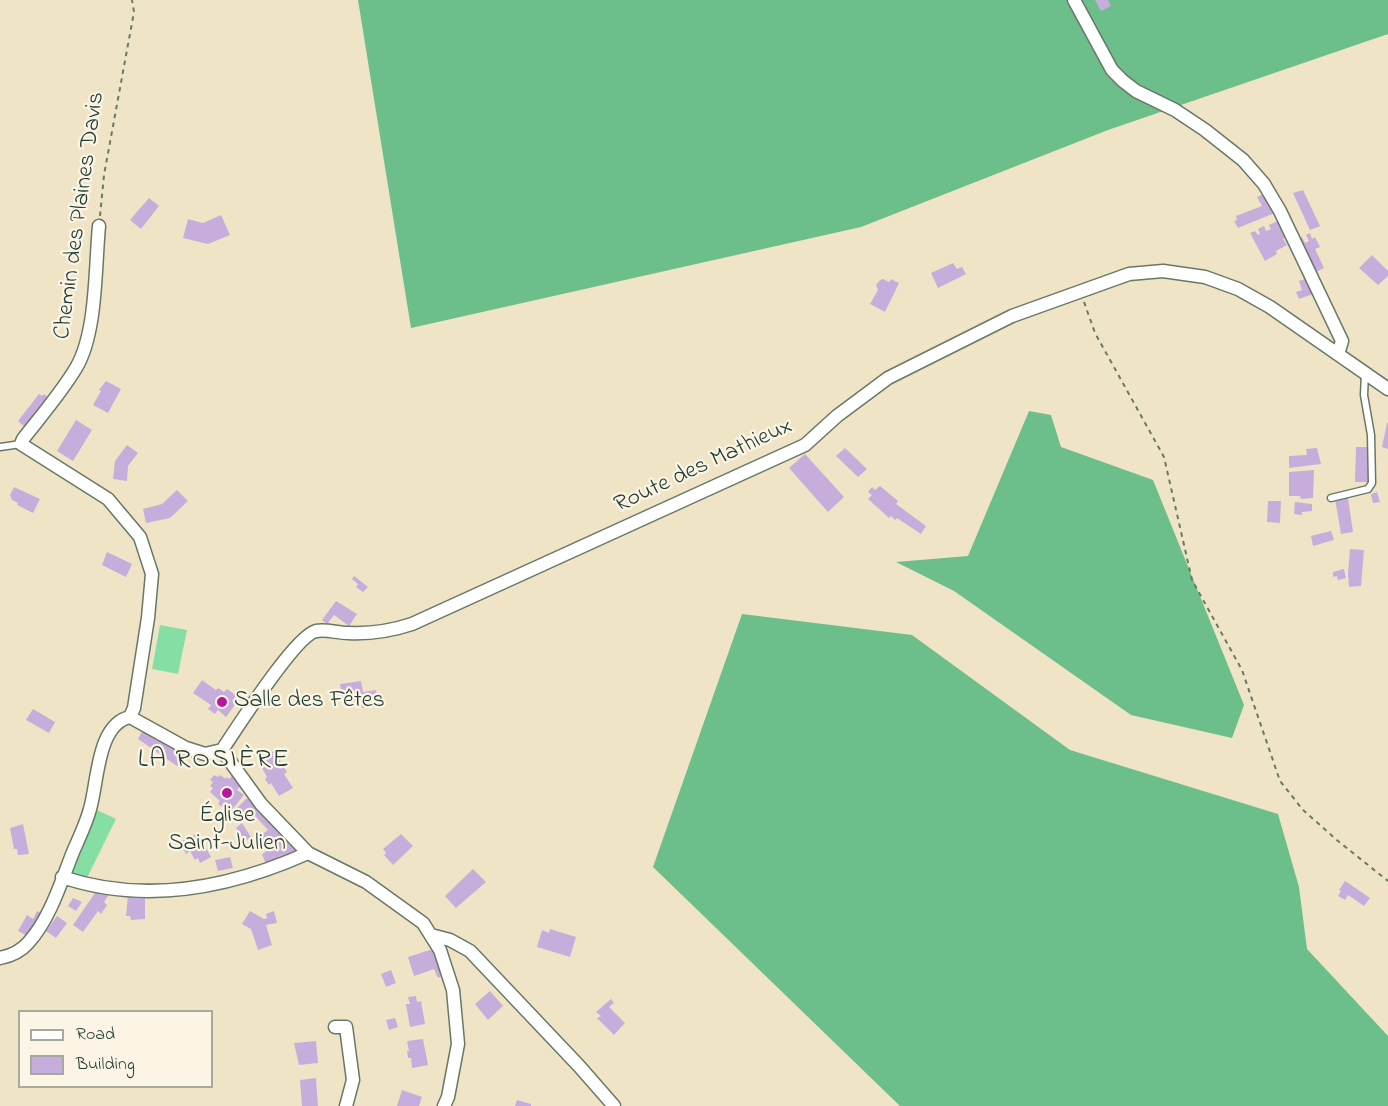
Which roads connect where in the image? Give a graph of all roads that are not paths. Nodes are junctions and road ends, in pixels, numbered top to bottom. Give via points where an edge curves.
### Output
1 (1074, 0) edge
2 (99, 226) road end
3 (1338, 354) junction
4 (1365, 372) junction
5 (1388, 389) edge
6 (21, 444) junction
7 (0, 447) edge
8 (1331, 498) dead end
9 (130, 717) junction
10 (222, 750) junction
11 (308, 853) junction
12 (63, 877) junction
13 (431, 935) junction
14 (0, 958) edge
15 (335, 1027) dead end
16 (346, 1106) edge
17 (444, 1106) edge
18 (614, 1106) edge

1 - 3 street via 1112,70 1123,81 1205,130 1243,160 1264,184 1342,341
2 - 6 street, Chemin des Plaines Davis via 85,345 77,367
3 - 4 street, Route des Mathieux
3 - 10 street, Route des Mathieux via 1270,307 1205,277 1162,271 1129,274 1081,291 1012,316 888,378 805,445 412,624 379,633 313,632 260,693
4 - 5 street, Route des Mathieux
4 - 8 lane via 1372,483 1368,489
6 - 7 lane
6 - 9 street via 108,499 140,537 152,574
9 - 10 street via 186,748 205,754
9 - 12 street via 122,718 112,728 101,752 90,810
10 - 11 street via 261,804
11 - 12 street via 218,885 167,892 119,890
11 - 13 street via 366,882 423,923
12 - 14 street via 38,931 27,945
13 - 17 street via 453,990 458,1044
13 - 18 street via 470,951
15 - 16 street via 346,1027 352,1080

